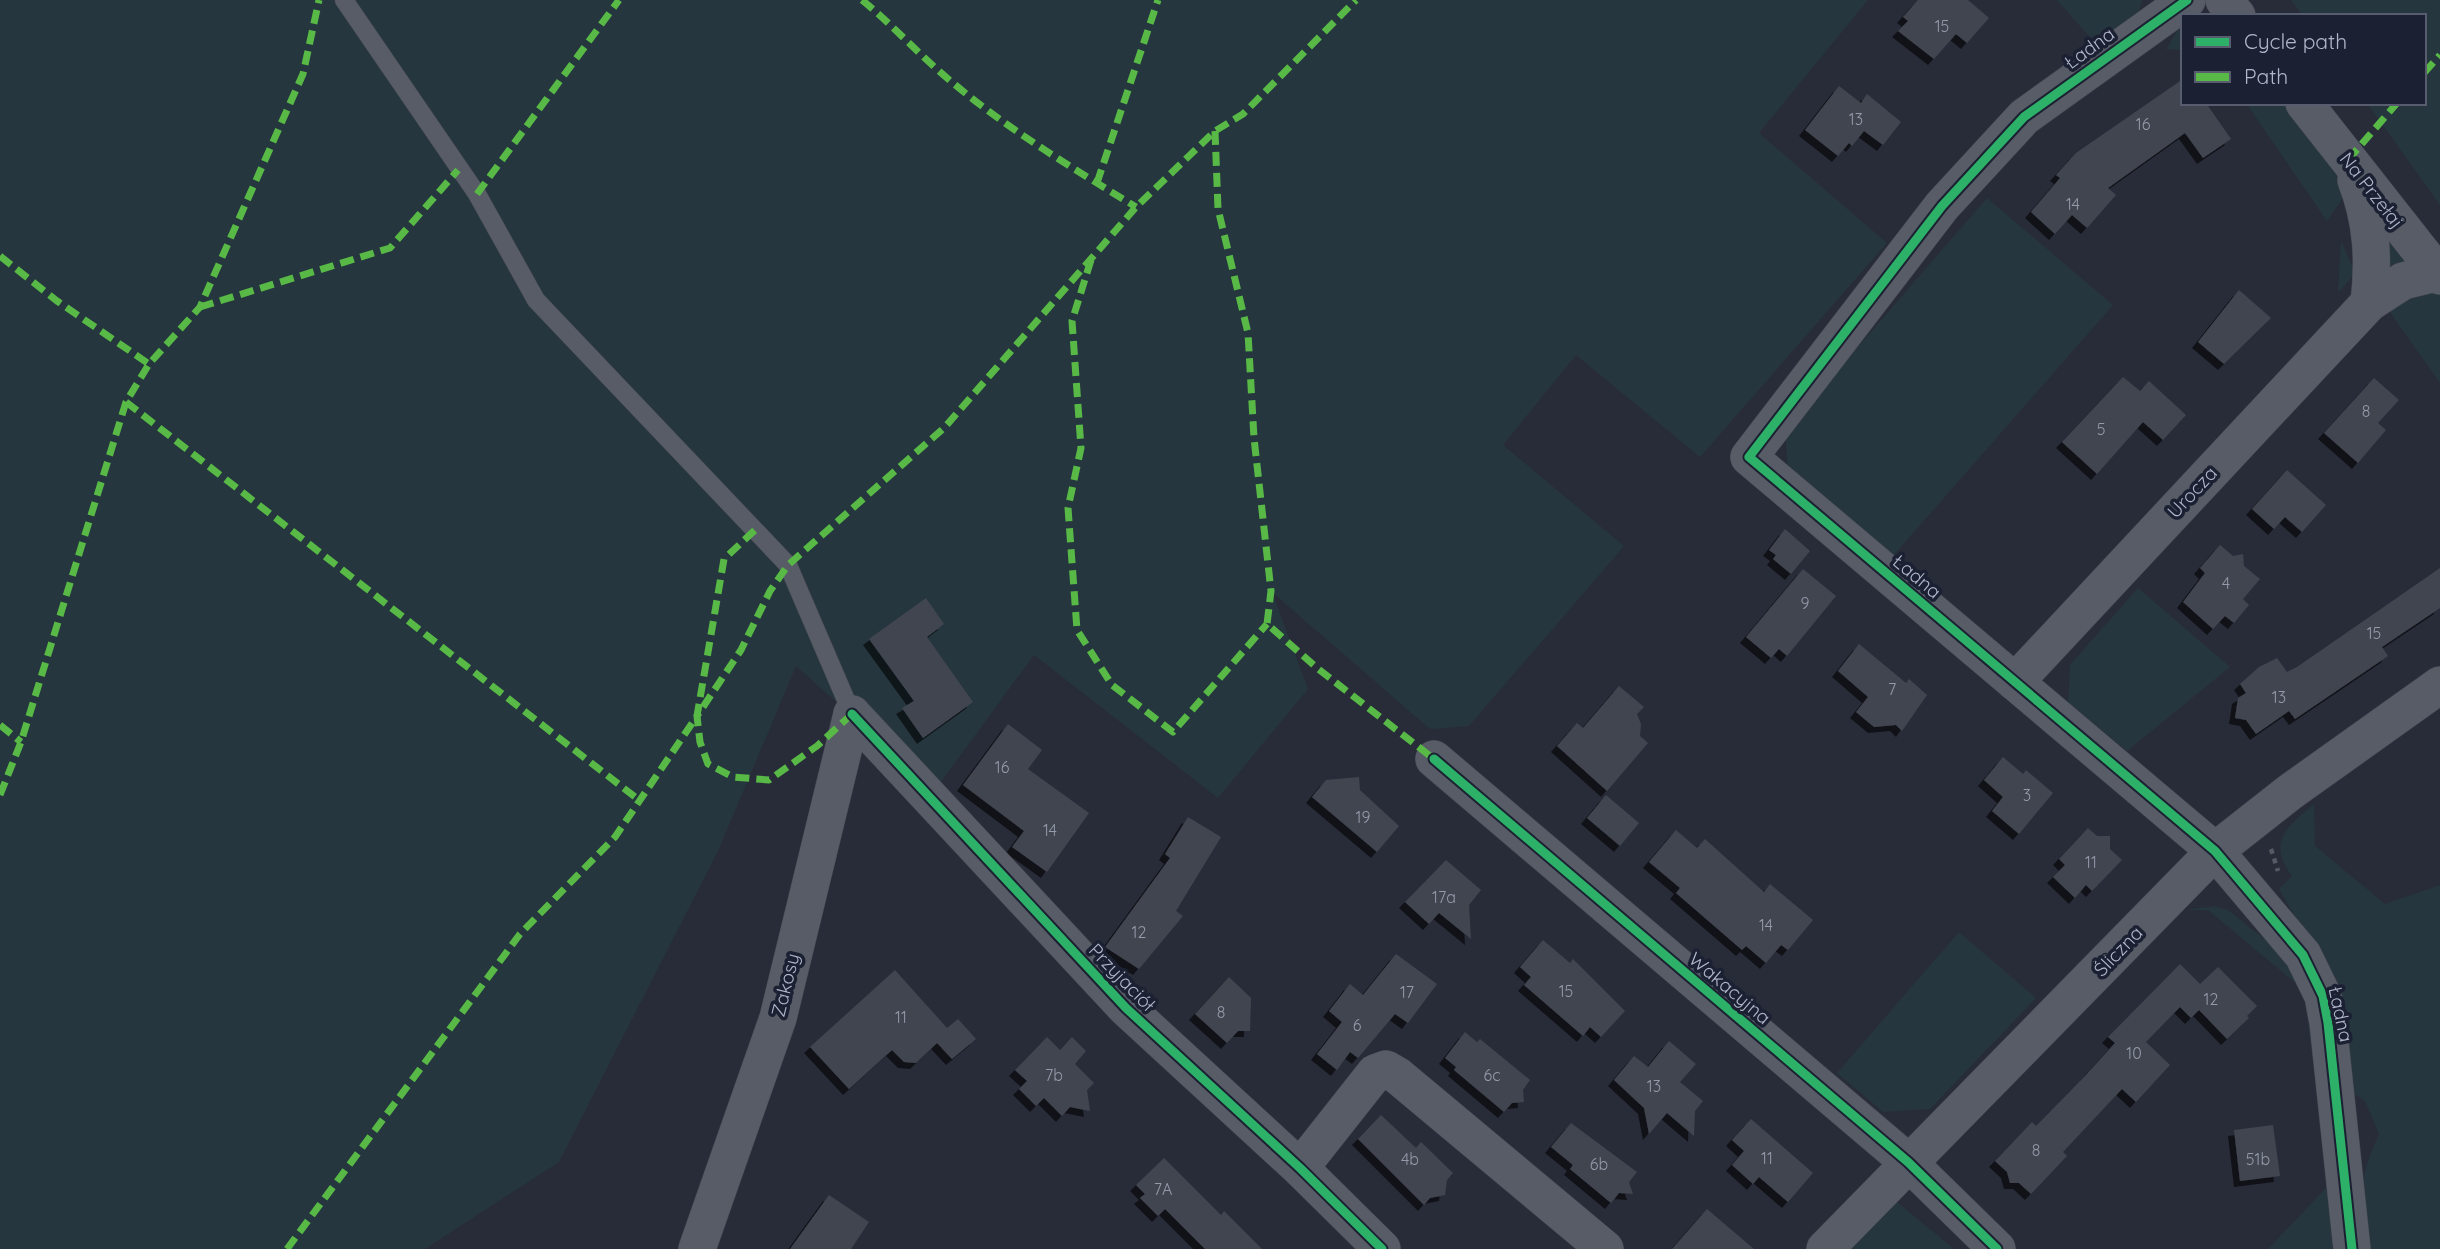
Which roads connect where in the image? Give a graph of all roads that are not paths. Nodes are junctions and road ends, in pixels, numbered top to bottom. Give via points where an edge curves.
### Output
1 (344, 0) edge
2 (2187, 0) edge
3 (2306, 105) edge
4 (2348, 160) junction
5 (2438, 275) edge
6 (2369, 303) junction
7 (2015, 682) junction
8 (2440, 685) edge
9 (852, 714) junction
10 (1434, 759) dead end
11 (2215, 851) junction
12 (1908, 1163) junction
13 (1300, 1168) junction
14 (697, 1249) edge
15 (1382, 1249) edge
16 (1605, 1249) edge
17 (1825, 1249) edge
18 (1997, 1249) edge
19 (2352, 1249) edge

1 - 9 lane, Przyjaciół via 477,194 536,300 788,565
2 - 7 street, Ładna via 2024,117 1942,206 1749,457
3 - 4 street, Na Przełaj
4 - 5 street, Na Przełaj
4 - 6 street via 2369,226 2374,262
5 - 6 street, Urocza via 2403,281
6 - 7 street, Urocza
7 - 11 street, Ładna
8 - 11 street, Śliczna
9 - 13 street, Przyjaciół via 1126,1009
9 - 14 street, Zakosy via 778,1018
10 - 12 street, Wakacyjna
11 - 12 street, Śliczna
11 - 19 street, Ładna via 2291,937 2323,996
12 - 17 street, Śliczna
12 - 18 street, Wakacyjna
13 - 15 street, Przyjaciół
13 - 16 street via 1375,1073 1386,1069

